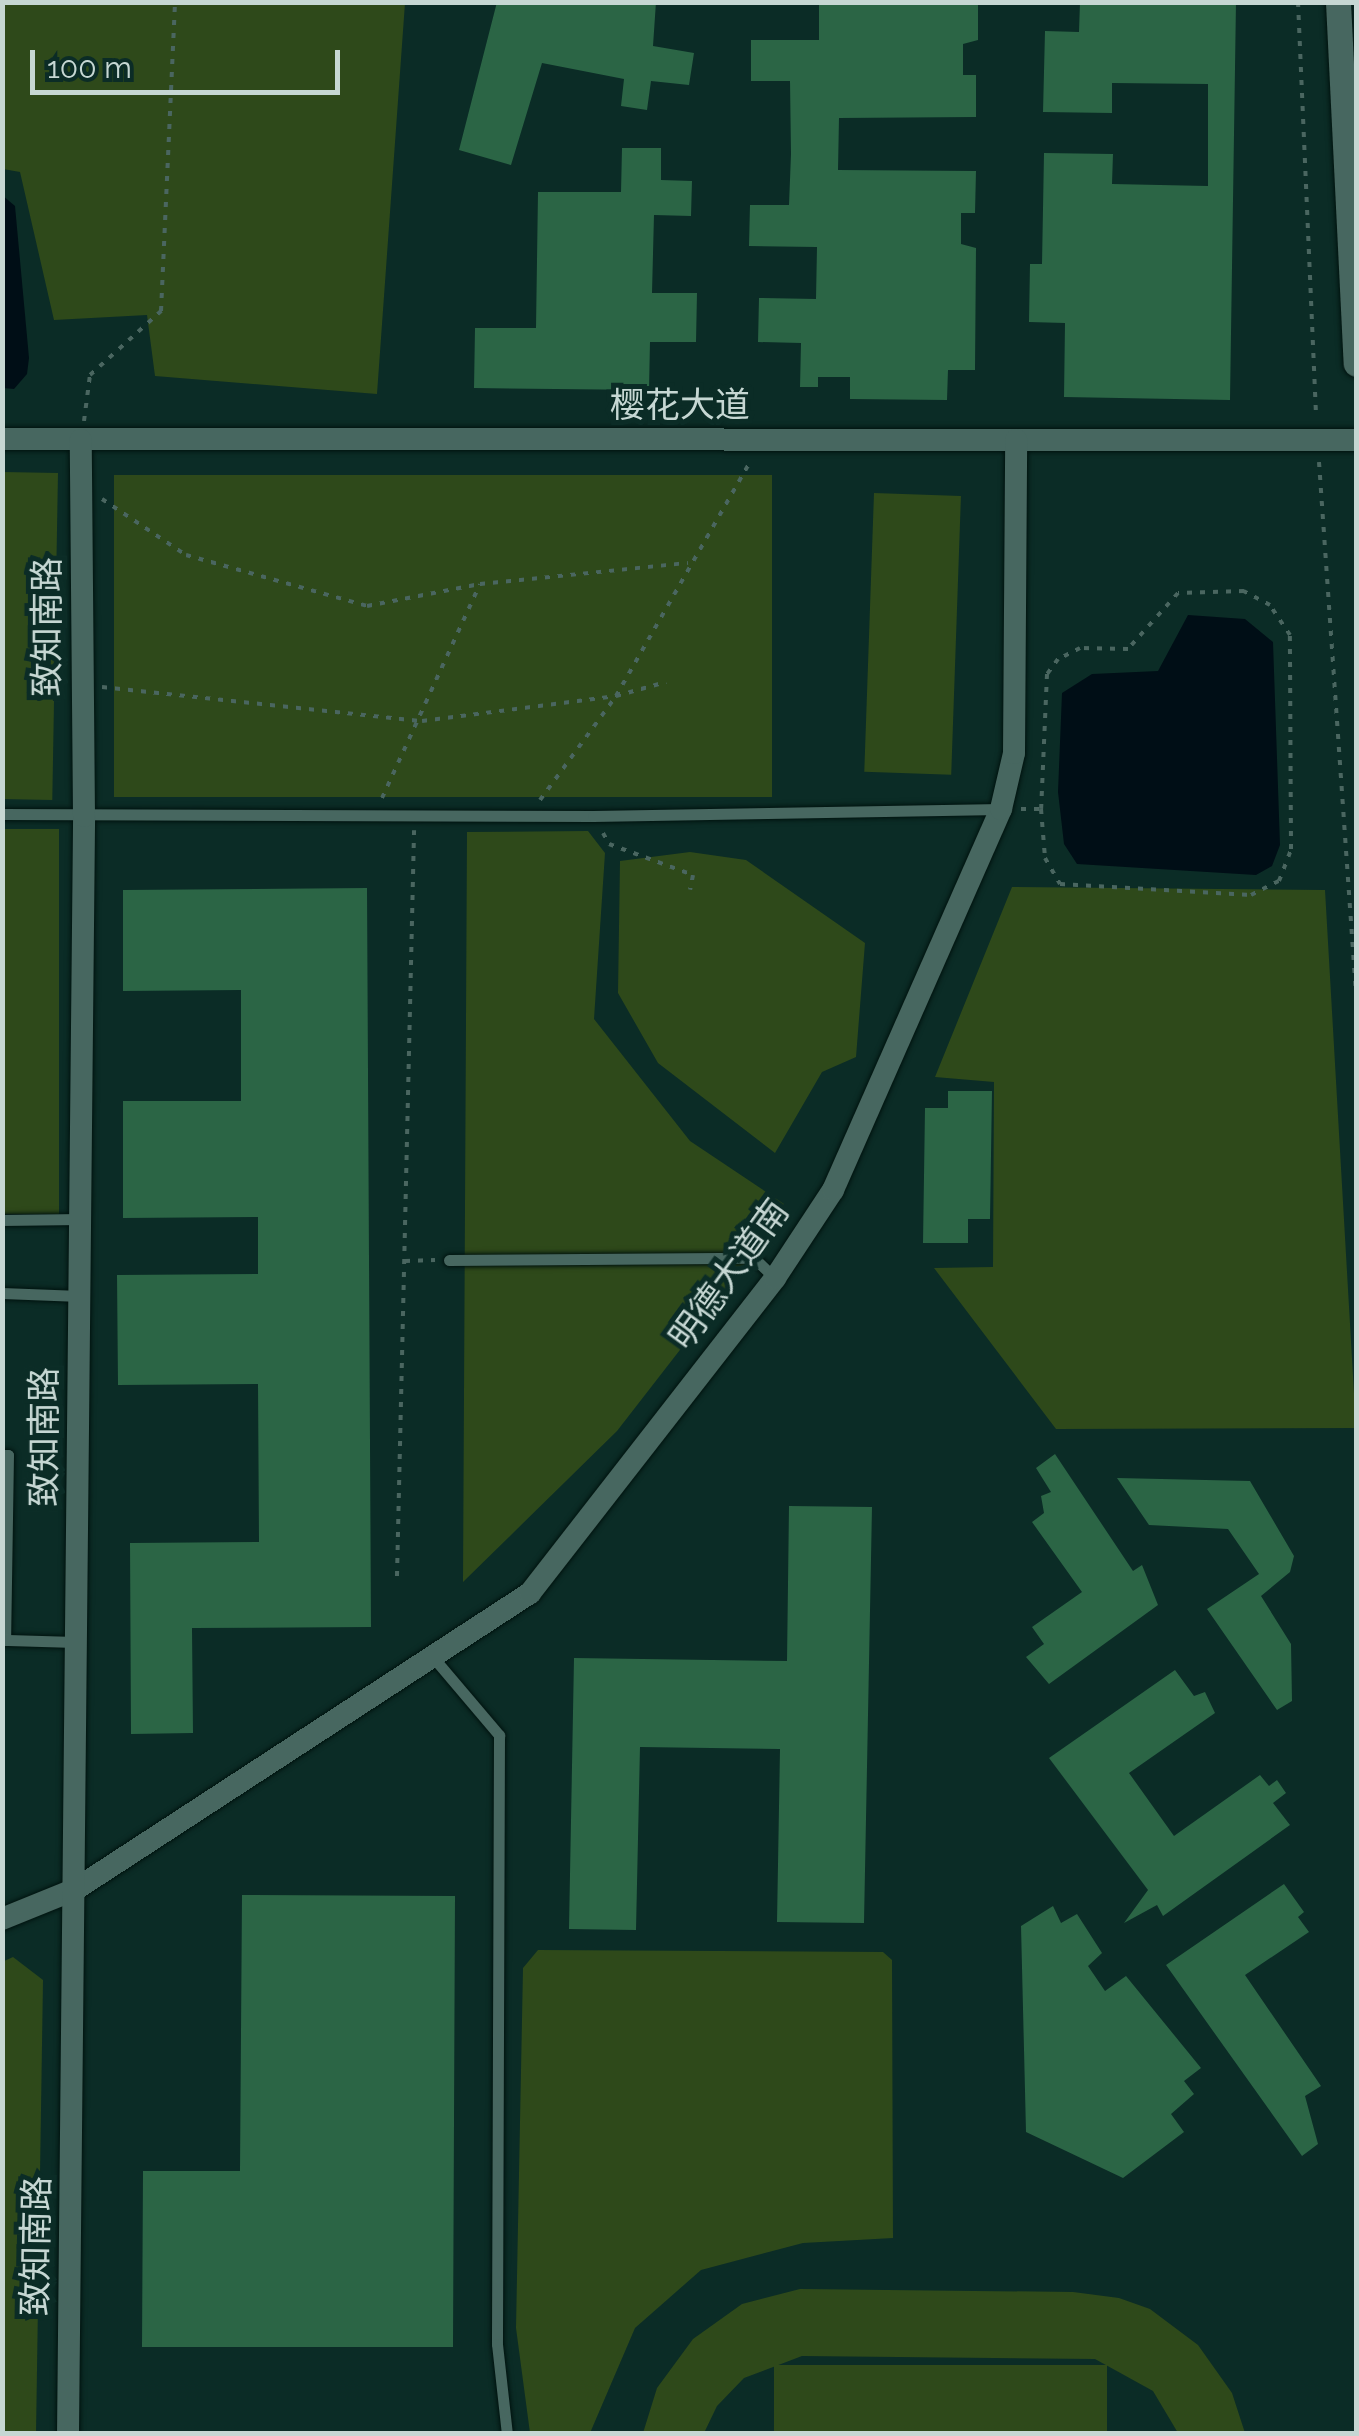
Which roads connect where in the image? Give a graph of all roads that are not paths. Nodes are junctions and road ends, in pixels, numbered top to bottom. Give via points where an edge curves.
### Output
1 (1338, 2) edge
2 (1356, 364) edge
3 (2, 439) edge
4 (81, 440) junction
5 (1016, 440) junction
6 (1356, 440) edge
7 (1001, 809) junction
8 (2, 814) edge
9 (84, 816) junction
10 (81, 1219) junction
11 (2, 1220) edge
12 (449, 1260) road end
13 (775, 1278) junction
14 (2, 1293) edge
15 (80, 1296) junction
16 (2, 1455) edge
17 (78, 1642) junction
18 (432, 1656) junction
19 (76, 1889) junction
20 (2, 1919) edge
21 (68, 2434) edge
22 (508, 2434) edge

1 - 2 street
3 - 4 street, 樱花大道
4 - 5 street, 樱花大道
4 - 9 street, 致知南路
5 - 6 street, 樱花大道
5 - 7 street, 明德大道南 via 1014,753
7 - 9 lane
7 - 13 street, 明德大道南 via 833,1190
8 - 9 lane
9 - 10 street, 致知南路
10 - 11 lane
10 - 15 street, 致知南路
12 - 13 lane via 754,1258
13 - 18 street, 明德大道南 via 530,1592
14 - 15 lane
15 - 17 street, 致知南路
16 - 17 lane via 8,1455 6,1640
17 - 19 street, 致知南路
18 - 19 street, 明德大道南
18 - 22 lane via 499,1736 497,2344
19 - 20 street, 明德大道南
19 - 21 street, 致知南路

